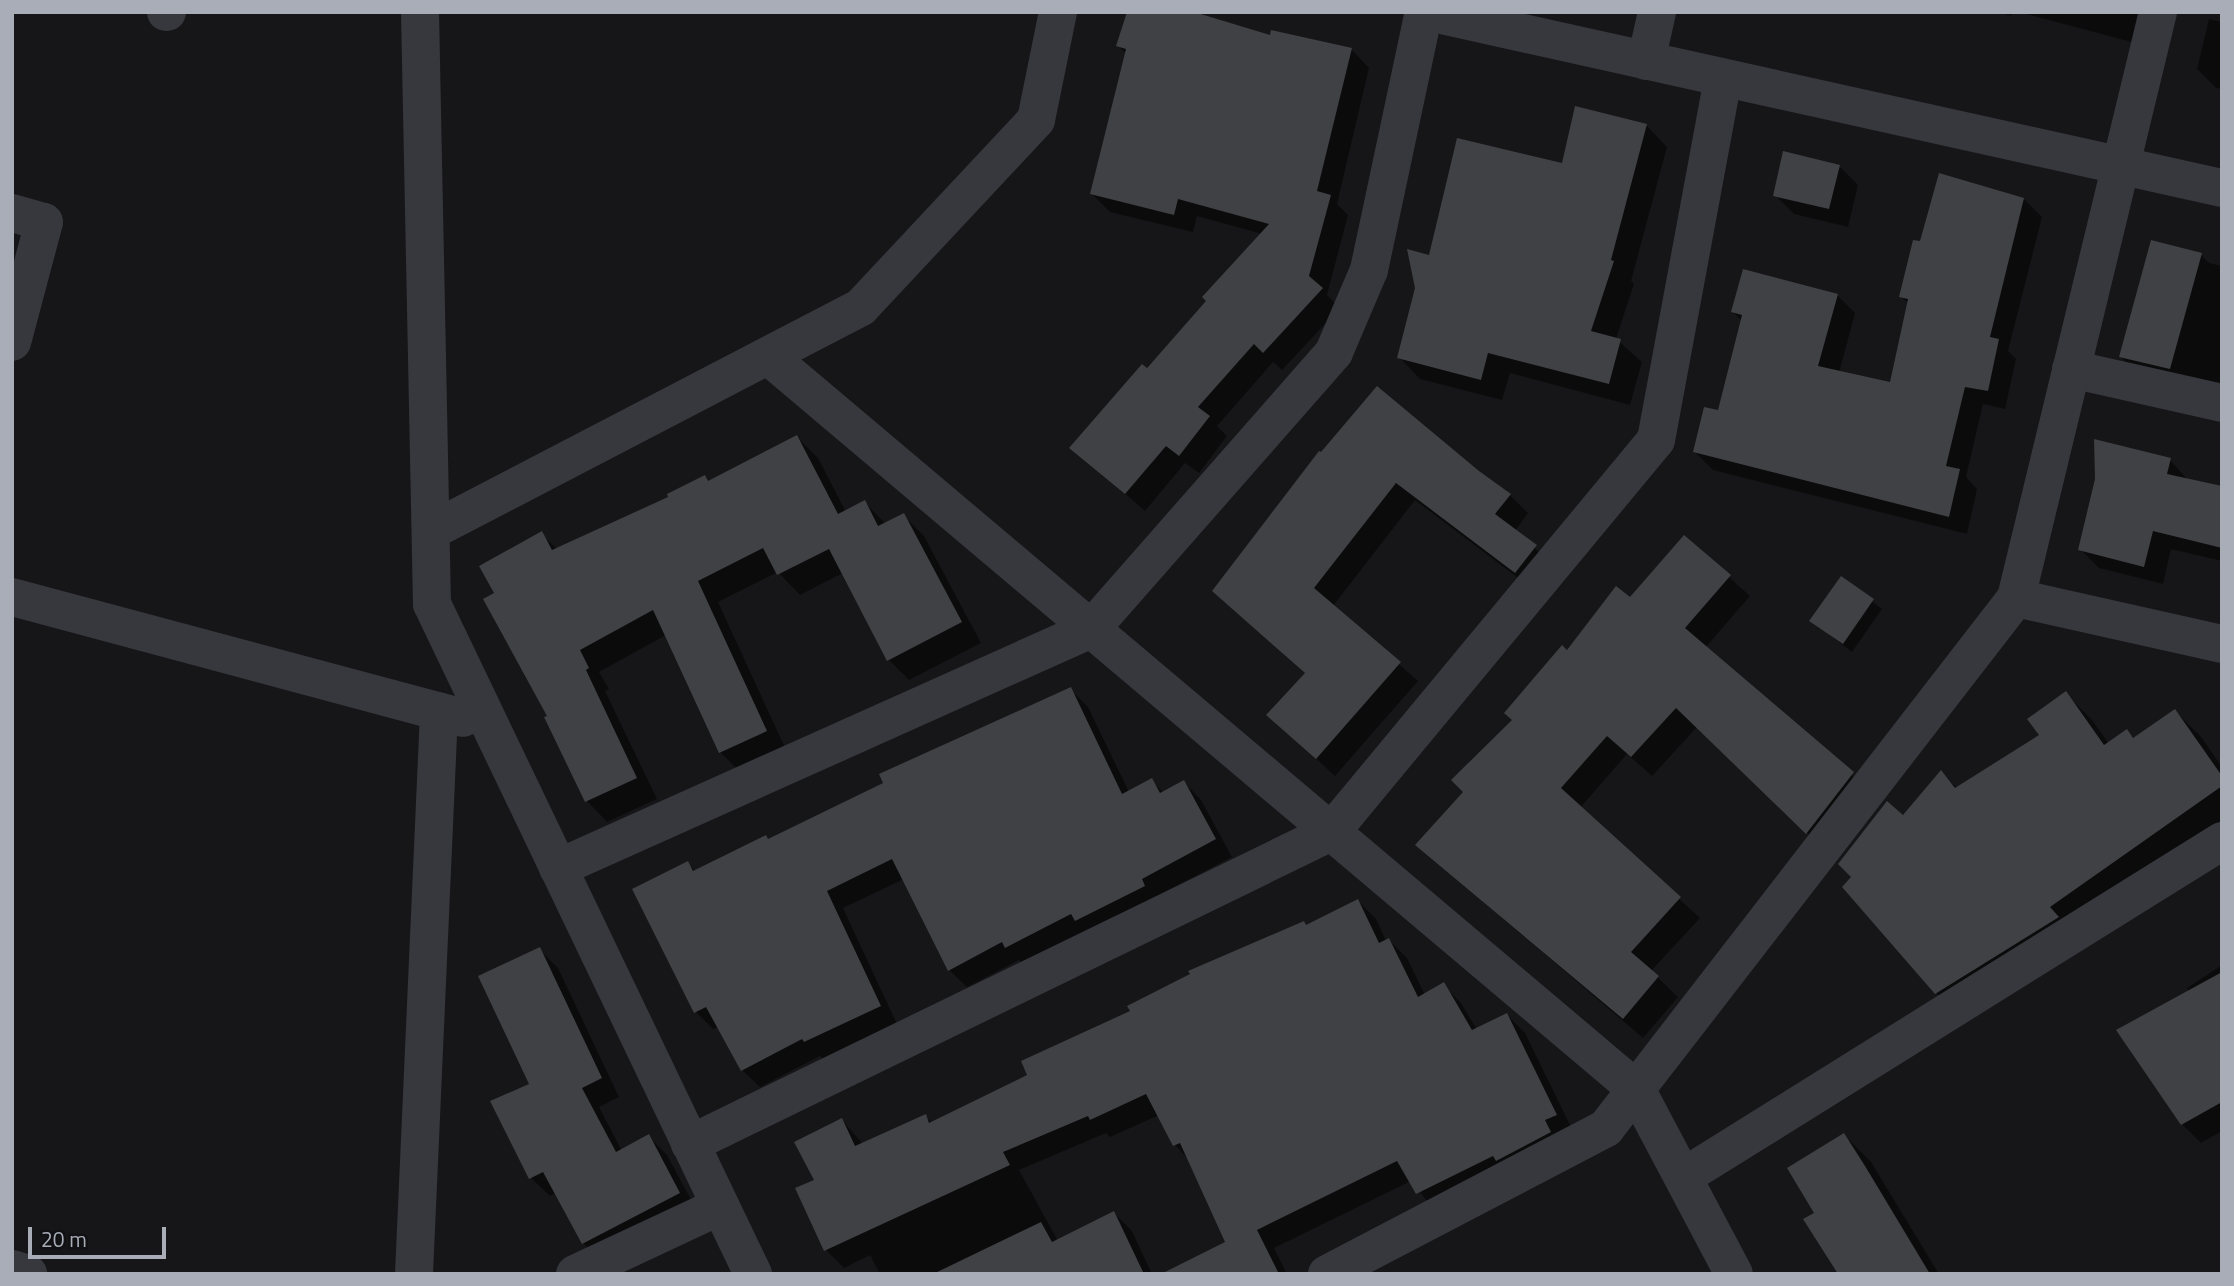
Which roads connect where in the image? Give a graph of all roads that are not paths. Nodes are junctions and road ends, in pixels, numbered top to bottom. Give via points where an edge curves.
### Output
1 (420, 12) edge
2 (1058, 12) edge
3 (1426, 12) edge
4 (1657, 12) edge
5 (2158, 12) edge
6 (1646, 61) junction
7 (1723, 78) junction
8 (2121, 166) junction
9 (2222, 188) edge
10 (12, 213) edge
11 (12, 342) edge
12 (768, 356) junction
13 (2071, 369) junction
14 (2222, 403) edge
15 (431, 531) junction
16 (12, 597) edge
17 (2016, 598) junction
18 (1091, 628) junction
19 (2222, 644) edge
20 (439, 712) junction
21 (491, 726) junction
22 (1331, 832) junction
23 (2222, 841) edge
24 (558, 868) junction
25 (1636, 1089) junction
26 (690, 1144) junction
27 (1683, 1177) junction
28 (720, 1206) junction
29 (12, 1269) edge
30 (29, 1274) edge
31 (414, 1274) edge
32 (575, 1274) edge
33 (753, 1274) edge
34 (1327, 1274) edge
35 (1734, 1274) edge

1 - 15 street
2 - 12 street via 1036,120 861,307
3 - 6 street
3 - 18 street via 1369,270 1334,352
4 - 6 street
5 - 8 street
6 - 7 street
7 - 8 street
7 - 22 street via 1656,440
8 - 9 street
8 - 13 street
10 - 11 street via 44,222
12 - 15 street
12 - 18 street
13 - 14 street
13 - 17 street
15 - 21 street via 432,604
16 - 20 street
17 - 19 street
17 - 25 street
18 - 22 street
18 - 24 street
20 - 21 street
20 - 31 street
21 - 24 street
22 - 25 street
22 - 26 street
23 - 27 street
24 - 26 street
25 - 27 street
25 - 34 street via 1606,1128
26 - 28 street
27 - 35 street
28 - 32 street
28 - 33 street
29 - 30 street

